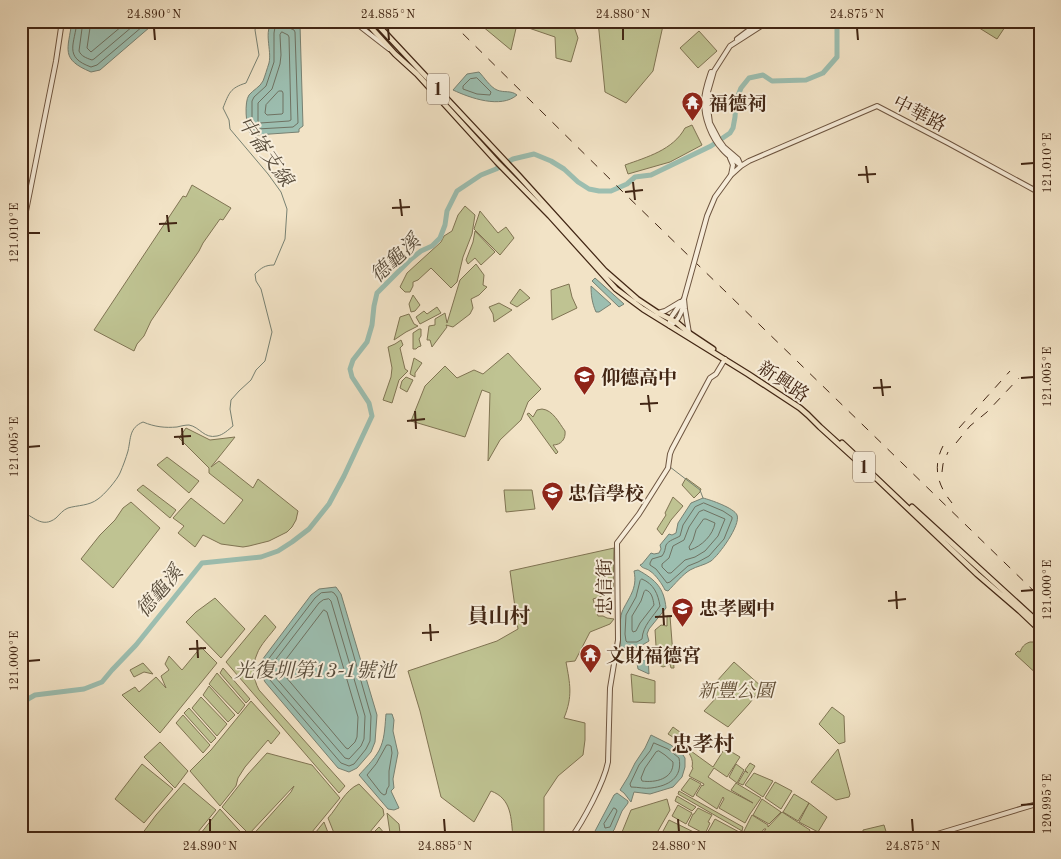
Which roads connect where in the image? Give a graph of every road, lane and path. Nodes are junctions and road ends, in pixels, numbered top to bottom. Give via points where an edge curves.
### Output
1 (62, 21) edge
2 (364, 21) edge
3 (374, 21) edge
4 (761, 21) edge
5 (769, 21) edge
6 (354, 22) edge
7 (395, 54) junction
8 (717, 140) junction
9 (728, 155) junction
10 (741, 166) junction
11 (731, 175) junction
12 (1040, 193) edge
13 (21, 236) edge
14 (684, 299) junction
15 (658, 313) junction
16 (670, 319) junction
17 (676, 322) junction
18 (670, 326) junction
19 (689, 333) junction
20 (725, 359) junction
21 (1040, 624) edge
22 (1040, 630) edge
23 (1040, 803) edge
24 (571, 838) edge
25 (924, 838) edge

1 - 13 street
2 - 6 street
2 - 7 main road, 1
3 - 15 main road, 新興路 / 1 via 605,271
4 - 8 street via 729,45 712,70 704,102 707,123
5 - 8 street via 730,46 714,71 708,92 708,108
6 - 7 street
7 - 18 main road, 新興路 / 1 via 616,289
8 - 9 street
8 - 10 street via 738,159
9 - 10 street
9 - 11 street via 733,169
10 - 11 street, 中華路
10 - 12 street, 中華路 via 877,106
11 - 14 street, 中華路, bridge via 706,216
14 - 15 street
14 - 16 street
14 - 17 street via 682,313
14 - 19 street
15 - 16 main road, 新興路 / 1
16 - 17 main road, 新興路 / 1
16 - 18 street
17 - 18 street
17 - 19 main road, 新興路 / 1
18 - 20 main road, 新興路 / 1
19 - 20 main road, 新興路 / 1
20 - 21 main road, 新興路 / 1 via 807,411
20 - 22 main road, 新興路 / 1 via 808,415
20 - 24 street, 忠信街 via 710,378 679,436 670,454 668,468 618,543 618,640 610,688 607,770
23 - 25 street

